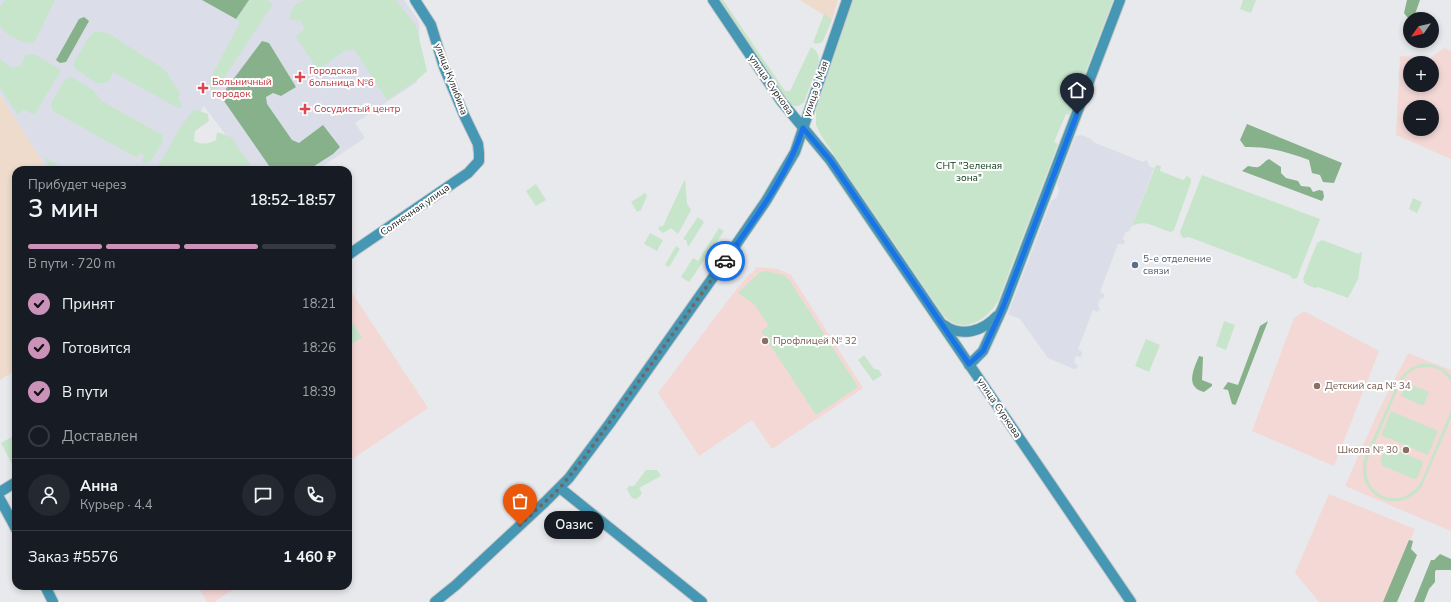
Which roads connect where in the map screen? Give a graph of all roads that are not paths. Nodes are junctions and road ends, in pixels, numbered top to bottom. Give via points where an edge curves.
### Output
1 (414, 0) edge
2 (713, 0) edge
3 (847, 0) edge
4 (1120, 0) edge
5 (803, 128) junction
6 (478, 161) joint
7 (352, 252) edge
8 (1003, 307) junction
9 (940, 321) junction
10 (969, 364) junction
11 (12, 484) edge
12 (560, 488) junction
13 (0, 492) edge
14 (0, 499) edge
15 (12, 522) edge
16 (48, 590) edge
17 (53, 602) edge
18 (435, 602) edge
19 (702, 602) edge
20 (1131, 602) edge

1 - 6 main road, улица Кулибина via 428,19 447,74 478,144
2 - 5 main road, улица Суркова via 781,101
3 - 5 main road, улица 9 Мая
4 - 8 main road
5 - 9 main road, улица Суркова via 830,160
5 - 12 main road, улица 9 Мая via 795,152 745,232 608,425
6 - 7 main road, Солнечная улица via 468,173
8 - 9 main road via 993,320 971,332 951,330
8 - 10 main road via 983,351
9 - 10 main road, улица Суркова
10 - 20 main road, улица Суркова
11 - 13 main road
12 - 18 main road, улица 9 Мая
12 - 19 main road
14 - 15 main road
16 - 17 main road

